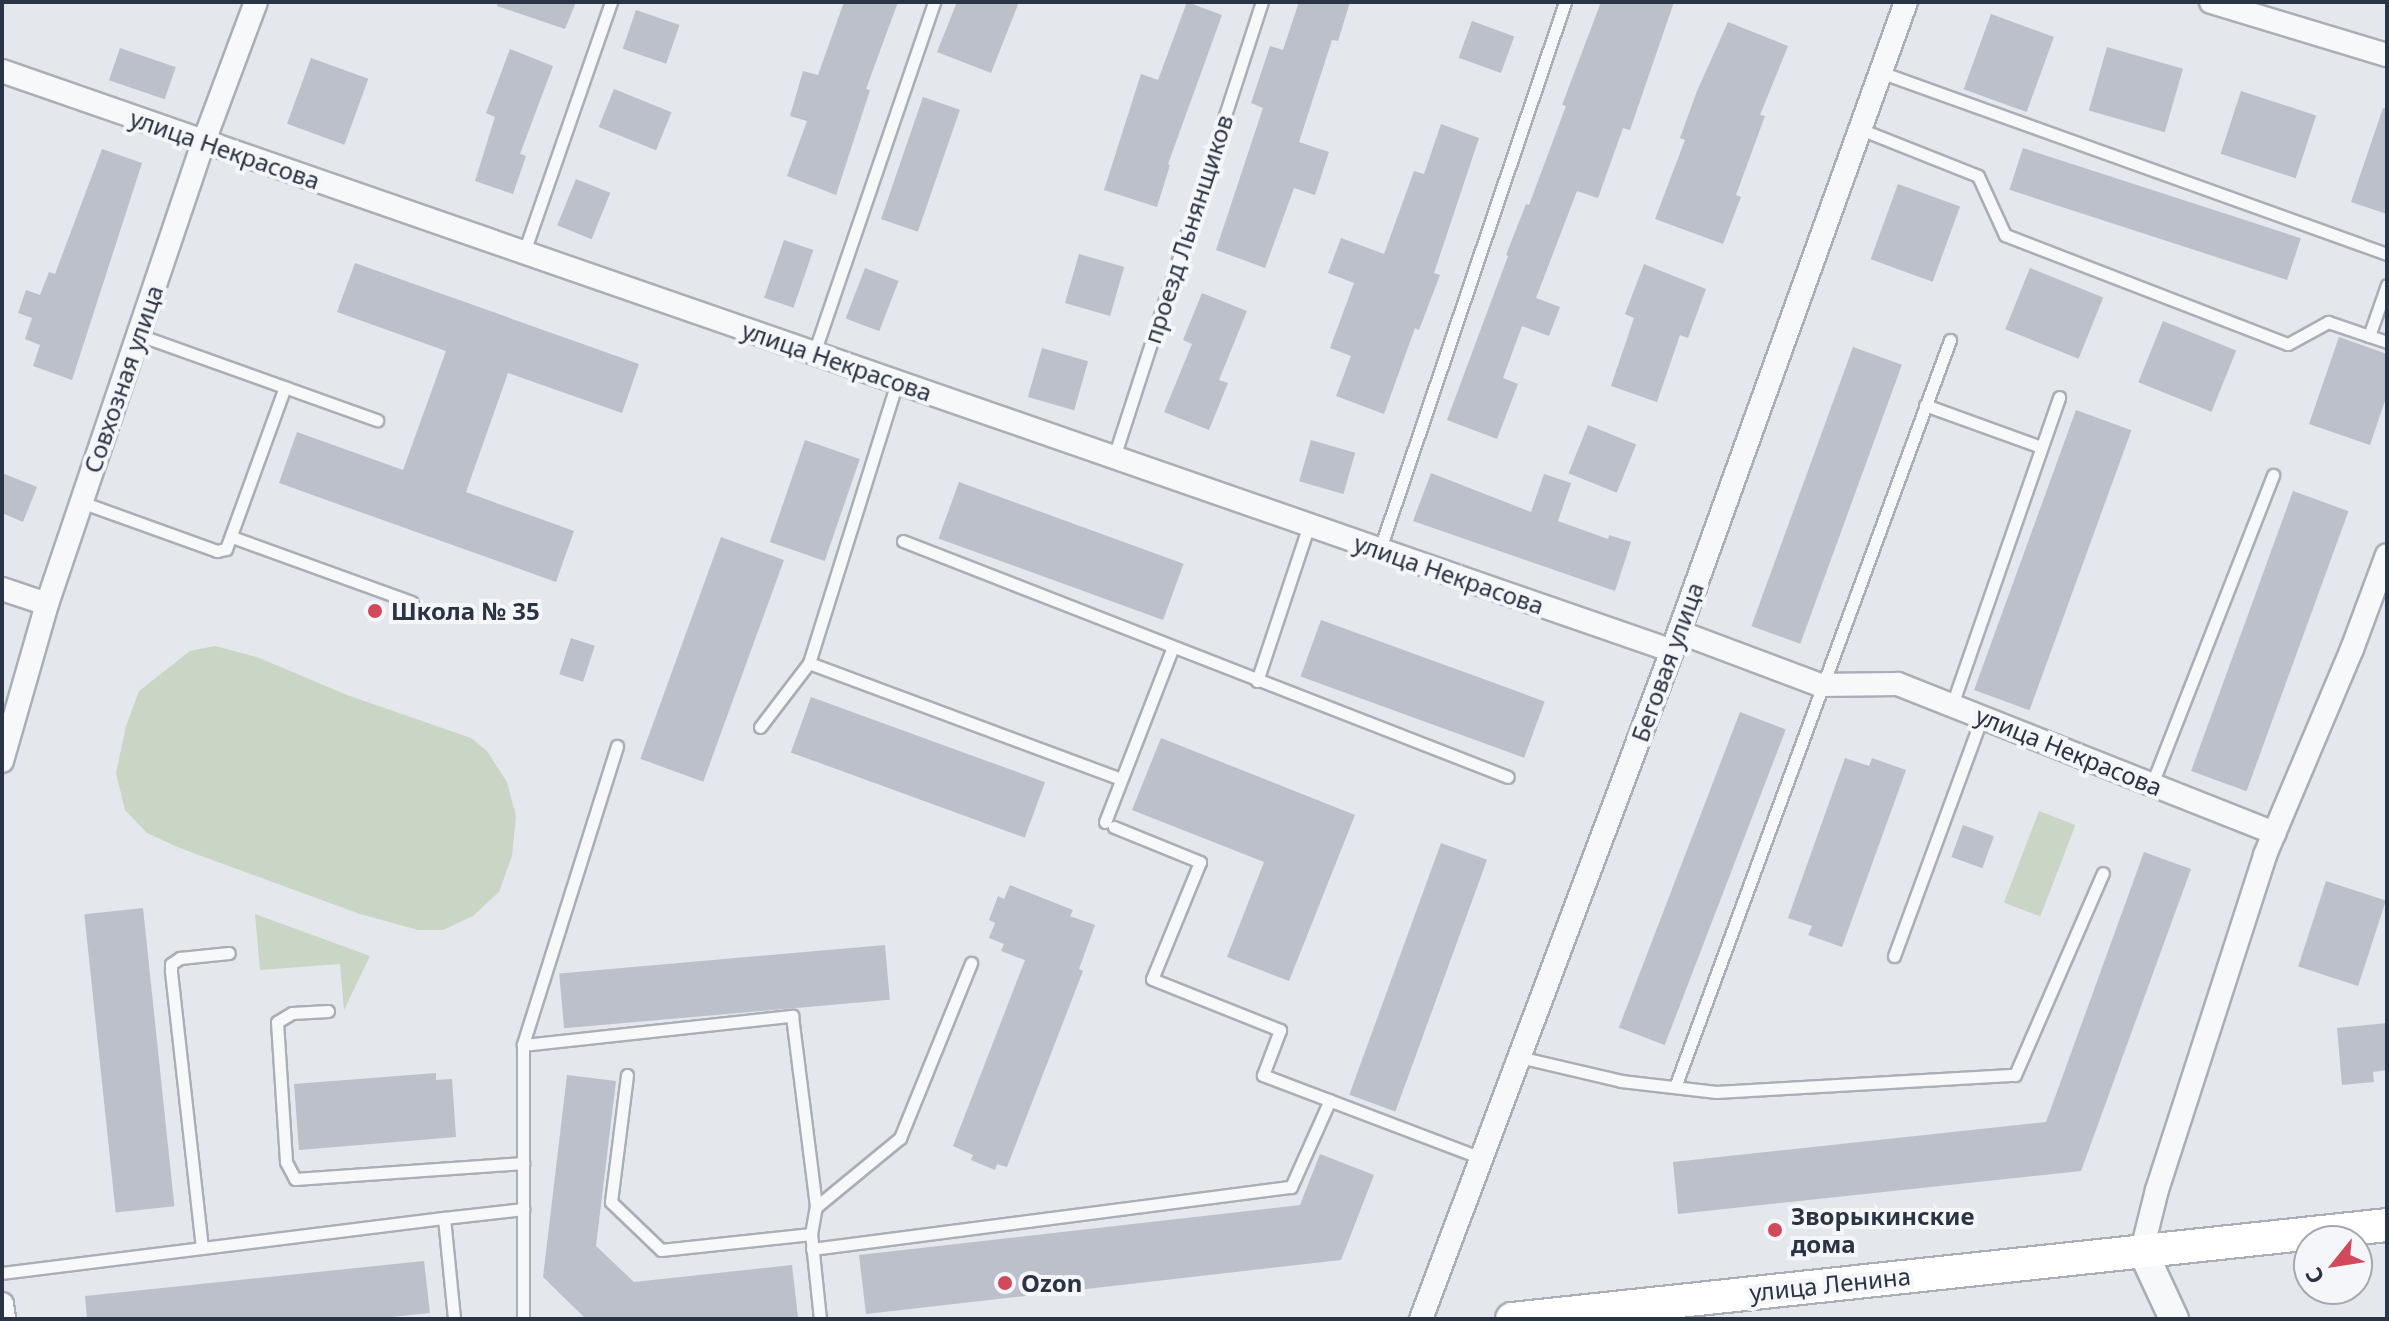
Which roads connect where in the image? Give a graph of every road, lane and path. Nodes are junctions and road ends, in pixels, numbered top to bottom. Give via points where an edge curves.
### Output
1 (256, 2) edge
2 (611, 2) edge
3 (934, 2) edge
4 (1262, 2) edge
5 (1565, 2) edge
6 (1906, 2) edge
7 (2211, 2) edge
8 (2387, 55) edge
9 (2, 71) edge
10 (1880, 72) junction
11 (1860, 129) junction
12 (204, 141) junction
13 (524, 252) junction
14 (2387, 254) edge
15 (2387, 285) edge
16 (139, 335) junction
17 (2369, 336) junction
18 (1950, 340) dead end
19 (2387, 342) edge
20 (814, 353) junction
21 (897, 382) junction
22 (285, 387) junction
23 (2059, 397) dead end
24 (1925, 405) junction
25 (377, 420) dead end
26 (2041, 447) junction
27 (1114, 457) junction
28 (2273, 475) dead end
29 (81, 502) junction
30 (1309, 525) junction
31 (232, 537) junction
32 (903, 541) dead end
33 (1380, 549) junction
34 (2387, 555) edge
35 (2, 589) edge
36 (412, 602) dead end
37 (47, 604) junction
38 (1675, 642) junction
39 (1172, 649) junction
40 (809, 663) junction
41 (1257, 681) junction
42 (1820, 685) junction
43 (1952, 705) junction
44 (1982, 717) junction
45 (760, 727) dead end
46 (617, 746) dead end
47 (2, 761) edge
48 (1508, 777) dead end
49 (1121, 779) junction
50 (2152, 784) junction
51 (2275, 833) junction
52 (2103, 873) dead end
53 (229, 953) dead end
54 (1894, 956) dead end
55 (971, 963) dead end
56 (328, 1011) dead end
57 (523, 1045) junction
58 (1519, 1057) junction
59 (627, 1075) dead end
60 (1675, 1087) junction
61 (1330, 1100) junction
62 (1482, 1158) junction
63 (523, 1163) junction
64 (816, 1207) junction
65 (523, 1209) junction
66 (444, 1218) junction
67 (2387, 1225) edge
68 (811, 1234) junction
69 (202, 1248) junction
70 (812, 1249) junction
71 (2142, 1250) junction
72 (2, 1273) edge
73 (2, 1304) edge
74 (4, 1319) edge
75 (454, 1319) edge
76 (523, 1319) edge
77 (820, 1319) edge
78 (1421, 1319) edge
79 (1512, 1319) edge
80 (2174, 1319) edge

1 - 12 street, Совхозная улица
2 - 13 lane
3 - 20 lane
4 - 27 lane, проезд Льнянщиков
5 - 33 lane
6 - 10 street, Беговая улица
7 - 8 street
9 - 12 street, улица Некрасова
10 - 11 street, Беговая улица
10 - 14 lane
11 - 17 lane via 1978,176 2005,235 2288,344 2328,322
11 - 38 street, Беговая улица
12 - 13 street, улица Некрасова
12 - 16 street, Совхозная улица
13 - 20 street, улица Некрасова
15 - 17 lane
16 - 22 lane
16 - 29 street, Совхозная улица
17 - 19 lane
18 - 24 lane
20 - 21 street, улица Некрасова
21 - 27 street, улица Некрасова
21 - 40 lane
22 - 25 lane
22 - 31 lane
23 - 26 lane
24 - 26 lane
24 - 42 lane
26 - 43 lane
27 - 30 street, улица Некрасова
28 - 50 lane
29 - 31 lane via 217,551 226,549
29 - 37 street, Совхозная улица
30 - 33 street, улица Некрасова
30 - 41 lane
31 - 36 lane
32 - 39 lane
33 - 38 street, улица Некрасова
34 - 51 street
35 - 37 street
37 - 47 street, Совхозная улица
38 - 42 street, улица Некрасова
38 - 58 street, Беговая улица
39 - 41 lane
39 - 49 lane
40 - 45 lane
40 - 49 lane
41 - 48 lane
42 - 43 street, улица Некрасова via 1898,684
42 - 60 lane
43 - 44 street, улица Некрасова
44 - 50 street, улица Некрасова
44 - 54 lane
46 - 57 lane
49 - 61 lane via 1109,825 1200,862 1152,979 1280,1030 1263,1075
50 - 51 street, улица Некрасова
51 - 71 street
52 - 60 lane via 2015,1075 1716,1092
53 - 69 lane via 180,958 171,964
55 - 64 lane via 900,1138
56 - 63 lane via 292,1013 277,1022 286,1162 295,1179
57 - 63 lane
57 - 64 lane via 792,1016
58 - 60 lane via 1621,1081
58 - 62 street, Беговая улица
59 - 68 lane via 611,1202 661,1250
61 - 62 lane
61 - 70 lane via 1291,1187
62 - 78 street, Беговая улица
63 - 65 lane
64 - 68 lane
65 - 66 lane
65 - 76 lane
66 - 69 lane
66 - 75 lane
67 - 71 main road, улица Ленина
68 - 70 lane
69 - 72 lane
70 - 77 lane
71 - 79 main road, улица Ленина
71 - 80 street
73 - 74 street

